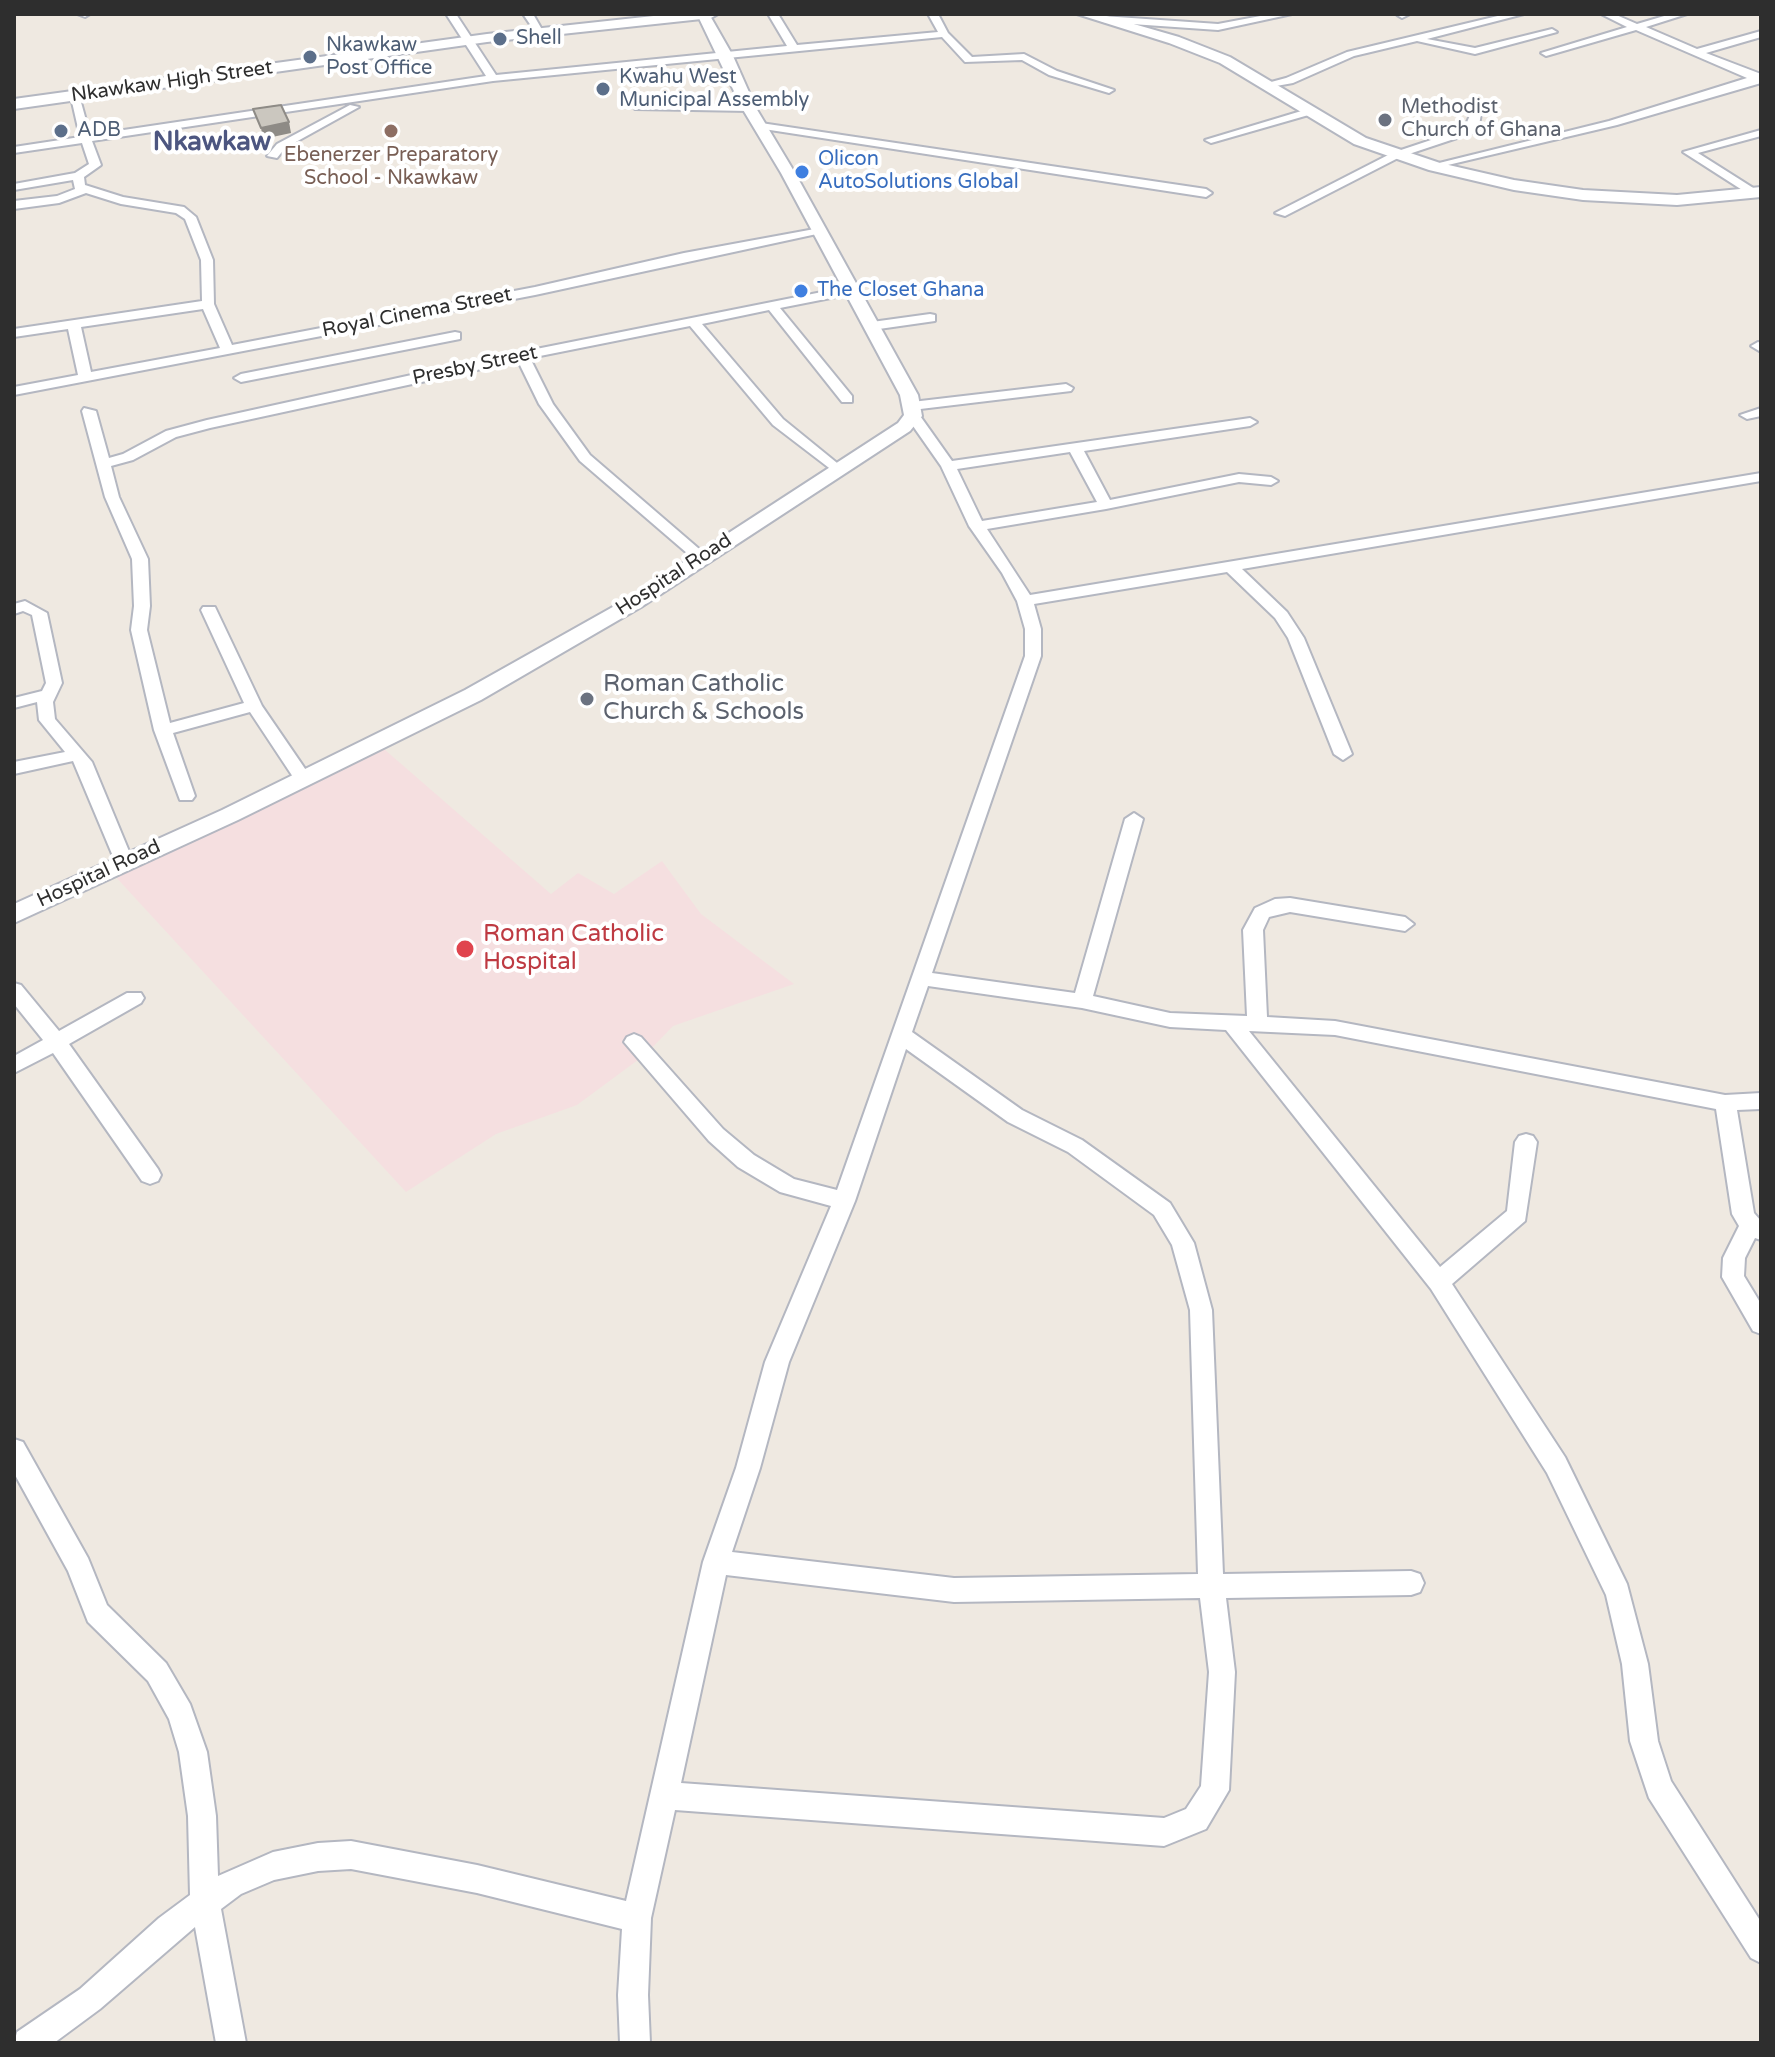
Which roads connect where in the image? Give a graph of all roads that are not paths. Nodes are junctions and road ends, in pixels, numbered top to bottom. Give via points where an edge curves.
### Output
1 (451, 14) edge
2 (528, 14) edge
3 (711, 14) edge
4 (773, 14) edge
5 (933, 14) edge
6 (1084, 14) edge
7 (1287, 14) edge
8 (1606, 14) edge
9 (1682, 14) edge
10 (703, 15) edge
11 (654, 16) edge
12 (1116, 17) edge
13 (1519, 17) edge
14 (1539, 27) dead end
15 (1634, 27) junction
16 (540, 31) junction
17 (1552, 32) junction
18 (944, 34) junction
19 (1761, 34) edge
20 (1415, 39) junction
21 (468, 40) junction
22 (1578, 43) junction
23 (794, 49) junction
24 (1546, 53) dead end
25 (1696, 53) junction
26 (726, 56) junction
27 (493, 78) junction
28 (1760, 79) edge
29 (1265, 85) junction
30 (1109, 90) dead end
31 (74, 95) junction
32 (363, 99) junction
33 (14, 104) edge
34 (639, 107) dead end
35 (749, 108) junction
36 (1308, 112) junction
37 (1476, 113) dead end
38 (1258, 116) dead end
39 (1270, 123) junction
40 (761, 126) junction
41 (1761, 133) edge
42 (86, 139) junction
43 (1211, 140) dead end
44 (14, 150) edge
45 (1396, 155) junction
46 (273, 156) dead end
47 (1435, 167) junction
48 (78, 176) junction
49 (14, 187) edge
50 (85, 189) junction
51 (1206, 193) dead end
52 (1757, 193) edge
53 (14, 205) edge
54 (1281, 213) dead end
55 (820, 232) junction
56 (852, 290) junction
57 (208, 304) junction
58 (771, 305) junction
59 (431, 311) junction
60 (930, 318) dead end
61 (693, 322) junction
62 (74, 324) junction
63 (872, 326) junction
64 (14, 333) edge
65 (227, 349) junction
66 (461, 352) junction
67 (523, 357) junction
68 (85, 376) junction
69 (241, 378) dead end
70 (1066, 388) dead end
71 (14, 391) edge
72 (847, 399) dead end
73 (89, 411) dead end
74 (912, 411) junction
75 (1250, 422) dead end
76 (1074, 446) junction
77 (105, 463) junction
78 (948, 466) junction
79 (837, 470) junction
80 (1761, 477) edge
81 (1271, 481) dead end
82 (1106, 505) junction
83 (977, 526) junction
84 (700, 557) junction
85 (1229, 565) junction
86 (1025, 601) junction
87 (14, 609) edge
88 (209, 610) dead end
89 (49, 694) junction
90 (14, 703) edge
91 (254, 706) junction
92 (163, 730) junction
93 (1343, 754) dead end
94 (77, 755) junction
95 (14, 768) edge
96 (303, 779) junction
97 (186, 796) dead end
98 (1134, 819) dead end
99 (124, 861) junction
100 (14, 914) edge
101 (1405, 924) dead end
102 (920, 978) junction
103 (14, 990) edge
104 (134, 998) dead end
105 (1082, 1001) junction
106 (1245, 1026) junction
107 (902, 1035) junction
108 (634, 1042) dead end
109 (57, 1043) junction
110 (14, 1065) edge
111 (1761, 1101) edge
112 (1725, 1103) junction
113 (1526, 1142) dead end
114 (150, 1175) dead end
115 (844, 1201) junction
116 (1756, 1229) edge
117 (1439, 1282) junction
118 (1761, 1324) edge
119 (14, 1450) edge
120 (716, 1562) junction
121 (1411, 1583) dead end
122 (1211, 1584) junction
123 (662, 1795) junction
124 (205, 1901) junction
125 (637, 1918) junction
126 (1761, 1948) edge
127 (28, 2043) edge
128 (231, 2043) edge
129 (635, 2043) edge

1 - 21 street
2 - 16 street
3 - 10 main road, Nkawkaw High Street
4 - 23 street
5 - 18 street
6 - 12 main road
7 - 12 street via 1218,27
8 - 15 street
9 - 15 street
10 - 11 main road, Nkawkaw High Street
10 - 26 street
11 - 16 main road, Nkawkaw High Street
12 - 29 main road via 1225,60
13 - 20 street
14 - 17 street
15 - 22 street
15 - 25 street
16 - 21 main road, Nkawkaw High Street
17 - 20 street via 1475,51
17 - 22 street
18 - 23 street
18 - 30 street via 969,60 1024,57 1053,73
19 - 25 street
20 - 29 street via 1351,54 1289,81
21 - 27 street
21 - 31 main road, Nkawkaw High Street
22 - 24 street
23 - 26 street
25 - 28 street
26 - 27 street
26 - 35 street
27 - 32 street
28 - 47 street via 1613,123
29 - 36 main road
31 - 33 main road, Nkawkaw High Street
31 - 42 street
32 - 42 street
32 - 46 street via 281,146
34 - 35 street
35 - 40 street
36 - 39 street
36 - 45 main road
37 - 45 street via 1468,131
38 - 39 street
39 - 43 street
40 - 51 street
40 - 55 street
41 - 52 street via 1689,152
42 - 44 street
42 - 48 street via 95,165
45 - 47 main road
45 - 54 street
47 - 52 main road via 1583,195 1677,200
48 - 49 street
48 - 50 street
50 - 53 street via 59,199
50 - 57 street via 180,210 190,217 207,260
55 - 56 street
55 - 59 street, Royal Cinema Street
56 - 58 street, Presby Street
56 - 63 street
57 - 62 street
57 - 65 street
58 - 61 street, Presby Street
58 - 72 street
59 - 65 street, Royal Cinema Street
59 - 66 street
60 - 63 street
61 - 67 street, Presby Street
61 - 79 street via 778,422
62 - 64 street
62 - 68 street
63 - 74 street
65 - 68 street, Royal Cinema Street
66 - 67 street, Presby Street
66 - 69 street
66 - 77 street, Presby Street via 183,431
67 - 84 street via 546,404 585,458
68 - 71 street, Royal Cinema Street
70 - 74 street
73 - 77 street
74 - 78 street
74 - 79 street, Hospital Road via 904,427
75 - 76 street
76 - 78 street
76 - 82 street
77 - 92 street via 112,497 140,559 139,630
78 - 83 street
79 - 84 street, Hospital Road
80 - 85 street
81 - 82 street via 1239,478
82 - 83 street
83 - 86 street
84 - 96 street, Hospital Road via 525,667
85 - 86 street
85 - 93 street via 1281,615 1296,638
86 - 102 street via 1033,656
87 - 89 street via 25,606 39,613 54,683
88 - 91 street
89 - 90 street
89 - 94 street via 47,720
91 - 92 street
91 - 96 street
92 - 97 street
94 - 95 street
94 - 99 street
96 - 99 street, Hospital Road
98 - 105 street
99 - 100 street, Hospital Road
101 - 106 street via 1290,905 1262,913 1253,930
102 - 105 street
102 - 107 street
103 - 109 street
104 - 109 street
105 - 106 street via 1170,1020
106 - 112 street via 1335,1028
106 - 117 street
107 - 115 street
107 - 122 street via 1015,1116 1075,1146 1152,1201 1183,1243 1201,1310
108 - 115 street via 716,1135 746,1161 788,1186
109 - 110 street
109 - 114 street
111 - 112 street
112 - 116 street via 1743,1214
113 - 117 street via 1517,1215
115 - 120 street via 777,1362
116 - 118 street via 1734,1258 1733,1277
117 - 126 street via 1556,1465 1618,1593 1635,1664 1644,1741 1659,1788
119 - 124 street via 79,1566 97,1613 157,1672 181,1713 202,1816
120 - 122 street via 954,1590
120 - 123 street
121 - 122 street
122 - 123 street via 1222,1672 1215,1790 1196,1819 1164,1832
123 - 125 street
124 - 125 street via 273,1866 351,1855
124 - 127 street via 90,1999
124 - 128 street
125 - 129 street

